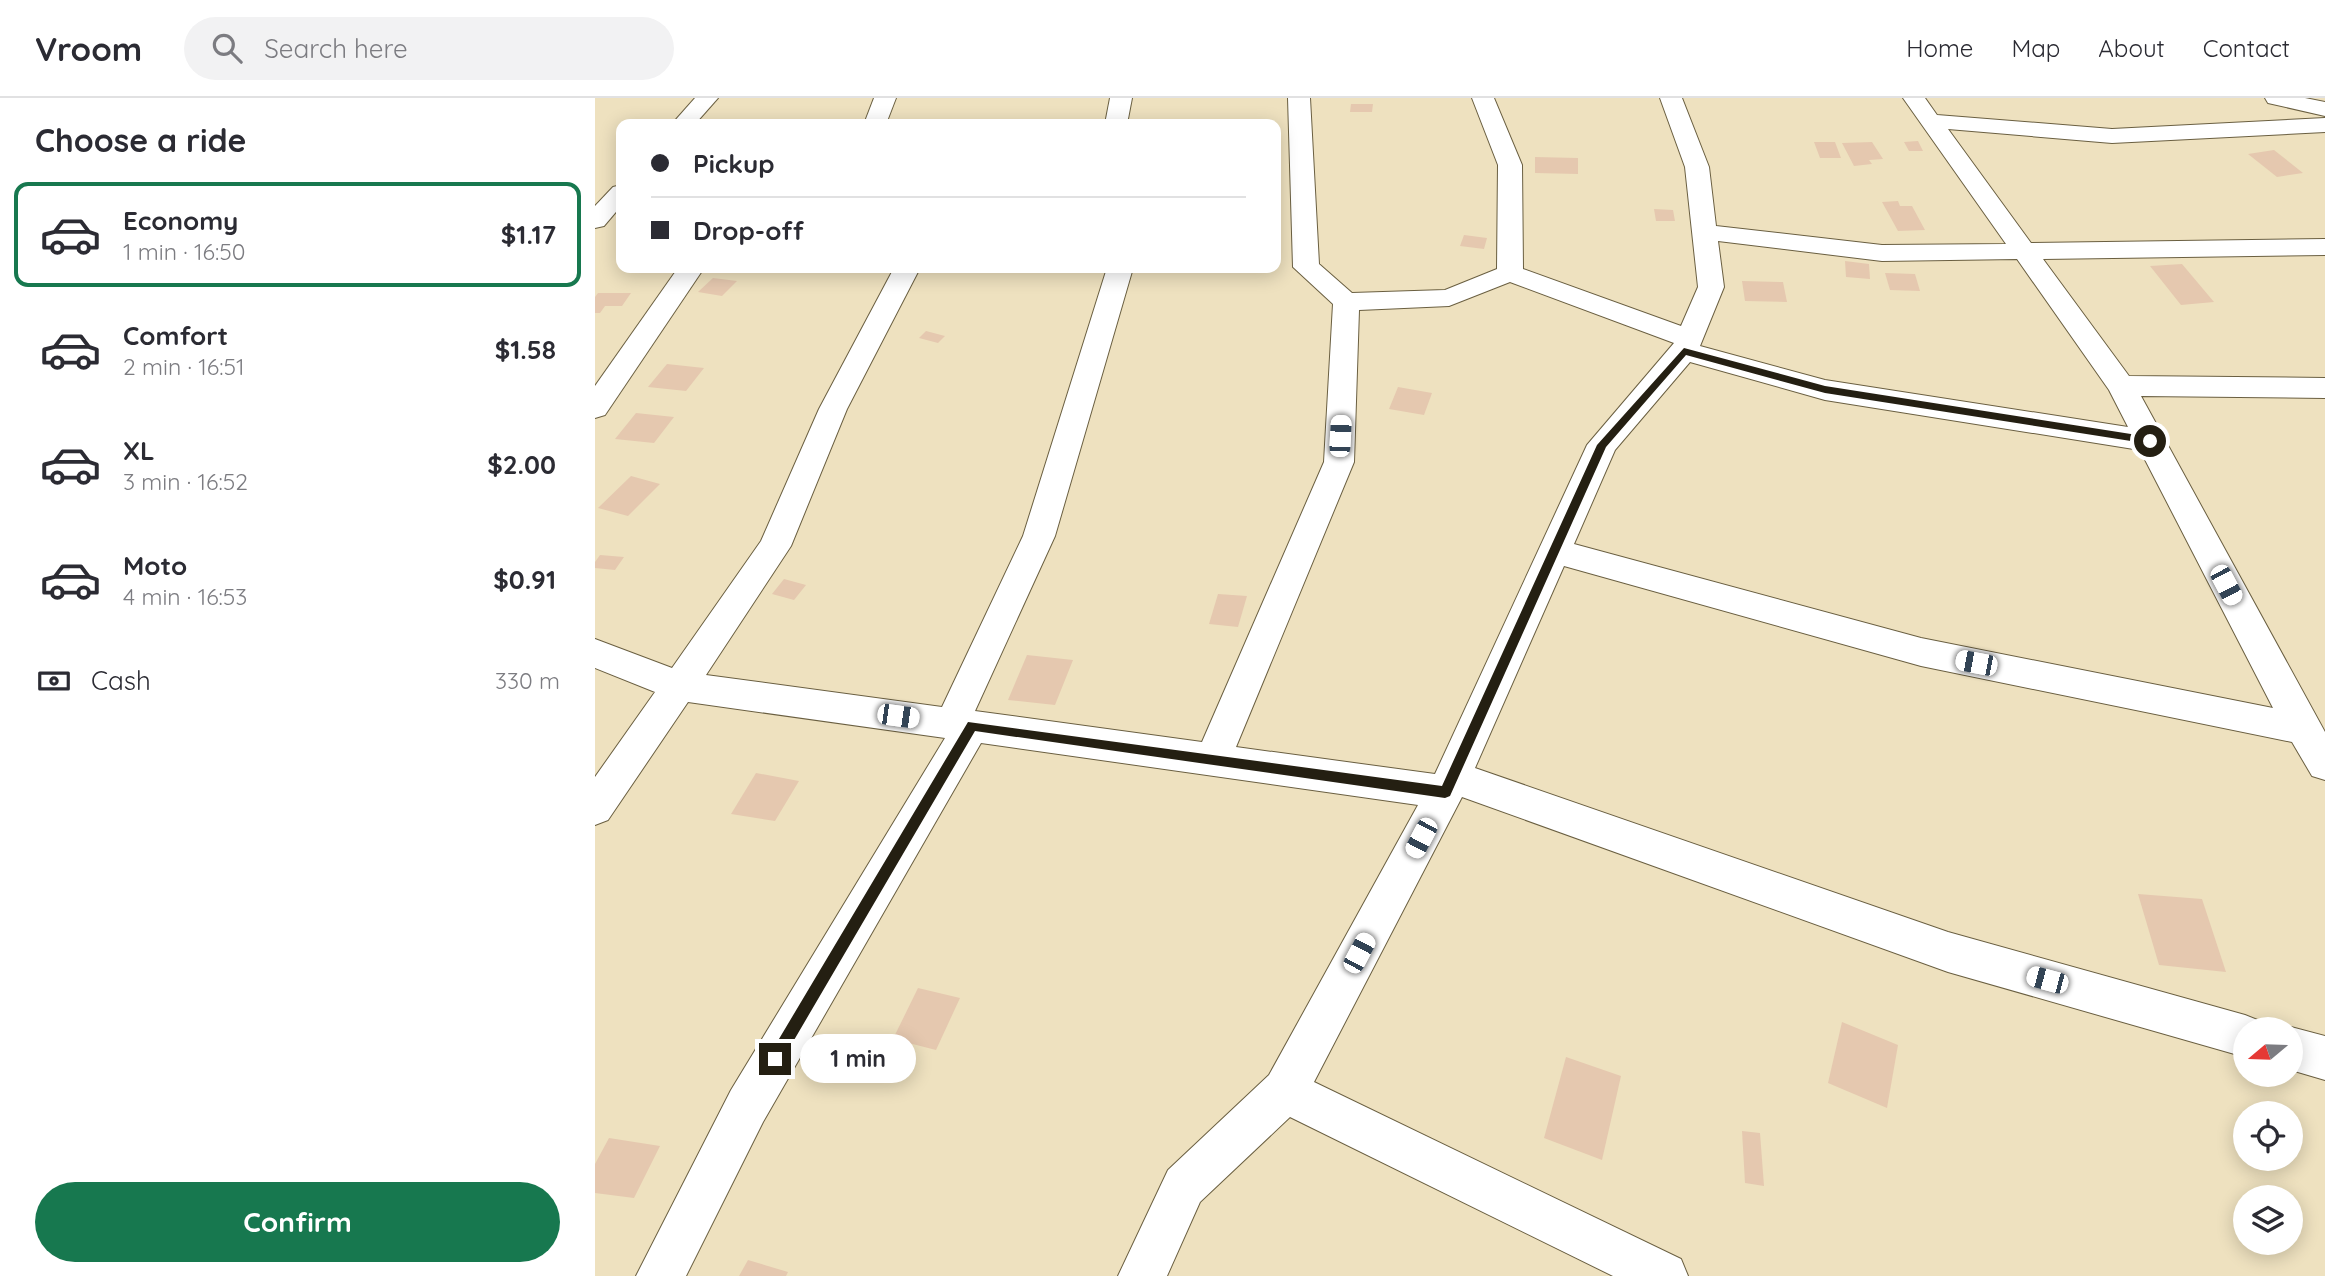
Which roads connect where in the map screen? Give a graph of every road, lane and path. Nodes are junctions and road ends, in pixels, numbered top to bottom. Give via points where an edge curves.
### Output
1 (707, 98) edge
2 (885, 98) edge
3 (1121, 98) edge
4 (1299, 98) edge
5 (1483, 98) edge
6 (1671, 98) edge
7 (2276, 98) edge
8 (1923, 109) edge
9 (2325, 109) edge
10 (688, 119) edge
11 (877, 119) edge
12 (1117, 119) edge
13 (2325, 125) edge
14 (616, 198) edge
15 (595, 221) edge
16 (595, 226) edge
17 (616, 228) edge
18 (1704, 232) junction
19 (2325, 247) edge
20 (2024, 251) junction
21 (688, 273) edge
22 (904, 273) edge
23 (1118, 273) edge
24 (1510, 273) junction
25 (1346, 302) junction
26 (1686, 345) junction
27 (2121, 386) junction
28 (2325, 388) edge
29 (595, 408) edge
30 (2150, 441) junction
31 (1555, 551) junction
32 (595, 653) edge
33 (680, 686) junction
34 (962, 724) junction
35 (2303, 729) junction
36 (1212, 760) junction
37 (2325, 764) edge
38 (1449, 785) junction
39 (595, 808) edge
40 (2233, 1033) edge
41 (2303, 1052) edge
42 (2325, 1058) edge
43 (1285, 1091) junction
44 (660, 1276) edge
45 (1142, 1276) edge
46 (1664, 1276) edge

1 - 10 street
2 - 11 street
3 - 12 street
4 - 25 street via 1296,266
5 - 24 street via 1510,164
6 - 18 street via 1697,167
7 - 9 street
8 - 13 street via 2112,136
8 - 20 street
14 - 15 street
16 - 17 street
18 - 20 street via 1882,253
18 - 26 street via 1711,287
19 - 20 street
20 - 27 street
21 - 29 street
22 - 33 street via 832,409 775,546
23 - 34 street via 1039,536
24 - 25 street via 1449,298
24 - 26 street
25 - 36 street via 1339,462
26 - 30 street via 1825,390
26 - 31 street via 1602,445
27 - 28 street
27 - 30 street
30 - 35 street
31 - 35 street via 1921,652
31 - 38 street
32 - 33 street
33 - 34 street
33 - 39 street
34 - 36 street
34 - 44 street via 747,1106
35 - 37 street
36 - 38 street
38 - 40 street via 1948,952
38 - 43 street
41 - 42 street
43 - 45 street via 1184,1186
43 - 46 street

